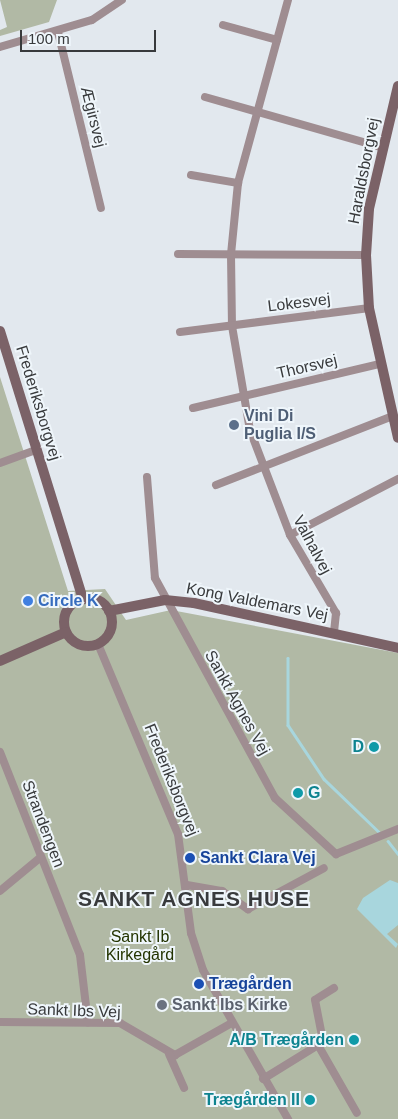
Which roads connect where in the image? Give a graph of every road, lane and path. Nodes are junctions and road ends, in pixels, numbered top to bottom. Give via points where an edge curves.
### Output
1 (122, 0) edge
2 (288, 0) edge
3 (223, 25) dead end
4 (58, 32) junction
5 (277, 40) junction
6 (0, 47) edge
7 (398, 86) edge
8 (205, 97) dead end
9 (257, 112) junction
10 (381, 147) junction
11 (191, 175) dead end
12 (238, 183) junction
13 (101, 208) dead end
14 (178, 254) dead end
15 (231, 255) junction
16 (366, 255) junction
17 (369, 308) junction
18 (232, 326) junction
19 (0, 331) edge
20 (180, 332) dead end
21 (379, 364) junction
22 (242, 397) junction
23 (194, 408) dead end
24 (390, 417) junction
25 (398, 438) edge
26 (36, 450) junction
27 (0, 463) edge
28 (262, 468) junction
29 (147, 477) dead end
30 (398, 479) edge
31 (216, 486) dead end
32 (290, 536) junction
33 (83, 599) junction
34 (165, 600) junction
35 (109, 611) junction
36 (66, 632) junction
37 (334, 633) junction
38 (98, 644) junction
39 (398, 648) edge
40 (0, 661) edge
41 (0, 752) edge
42 (398, 828) edge
43 (41, 858) junction
44 (324, 868) dead end
45 (187, 885) junction
46 (0, 891) edge
47 (334, 988) dead end
48 (0, 1022) edge
49 (88, 1023) junction
50 (230, 1024) junction
51 (318, 1045) junction
52 (169, 1054) junction
53 (264, 1079) junction
54 (184, 1088) dead end
55 (357, 1113) dead end
56 (288, 1119) edge

1 - 4 street via 92,20
2 - 5 street, Valhalvej
3 - 5 street
4 - 6 street
4 - 13 street, Ægirsvej
5 - 9 street, Valhalvej
7 - 10 street, Haraldsborgvej
8 - 9 street
9 - 10 street
9 - 12 street, Valhalvej
10 - 16 street, Haraldsborgvej
11 - 12 street
12 - 15 street, Valhalvej
14 - 15 street
15 - 16 street
15 - 18 street, Valhalvej
16 - 17 street, Haraldsborgvej
17 - 18 street, Lokesvej
17 - 21 street, Haraldsborgvej
18 - 20 street
18 - 22 street, Valhalvej
19 - 26 street, Frederiksborgvej
21 - 22 street, Thorsvej
21 - 24 street, Haraldsborgvej
22 - 23 street
22 - 28 street, Valhalvej
24 - 25 street, Haraldsborgvej
24 - 28 street
26 - 27 street
26 - 33 street, Frederiksborgvej
28 - 31 street
28 - 32 street, Valhalvej
29 - 34 street, Sankt Agnes Vej via 153,572
30 - 32 street
32 - 37 street, Valhalvej via 336,613
33 - 35 street via 98,601
33 - 36 street via 66,612
34 - 35 street, Kong Valdemars Vej
34 - 37 street, Kong Valdemars Vej
34 - 42 street, Sankt Agnes Vej via 278,801 336,854
35 - 38 street via 109,633
36 - 38 street via 76,643
36 - 40 street
37 - 39 street, Kong Valdemars Vej
38 - 45 street, Frederiksborgvej via 172,815
41 - 43 street, Strandengen
43 - 46 street
43 - 49 street, Strandengen via 80,955
44 - 45 street via 248,909 222,890
45 - 50 street, Frederiksborgvej via 193,941
47 - 51 street via 315,1000 322,1035
48 - 49 street, Sankt Ibs Vej
49 - 52 street, Sankt Ibs Vej via 132,1028
50 - 52 street via 192,1049
50 - 53 street, Frederiksborgvej
51 - 53 street
51 - 55 street
52 - 54 street
53 - 56 street, Frederiksborgvej

